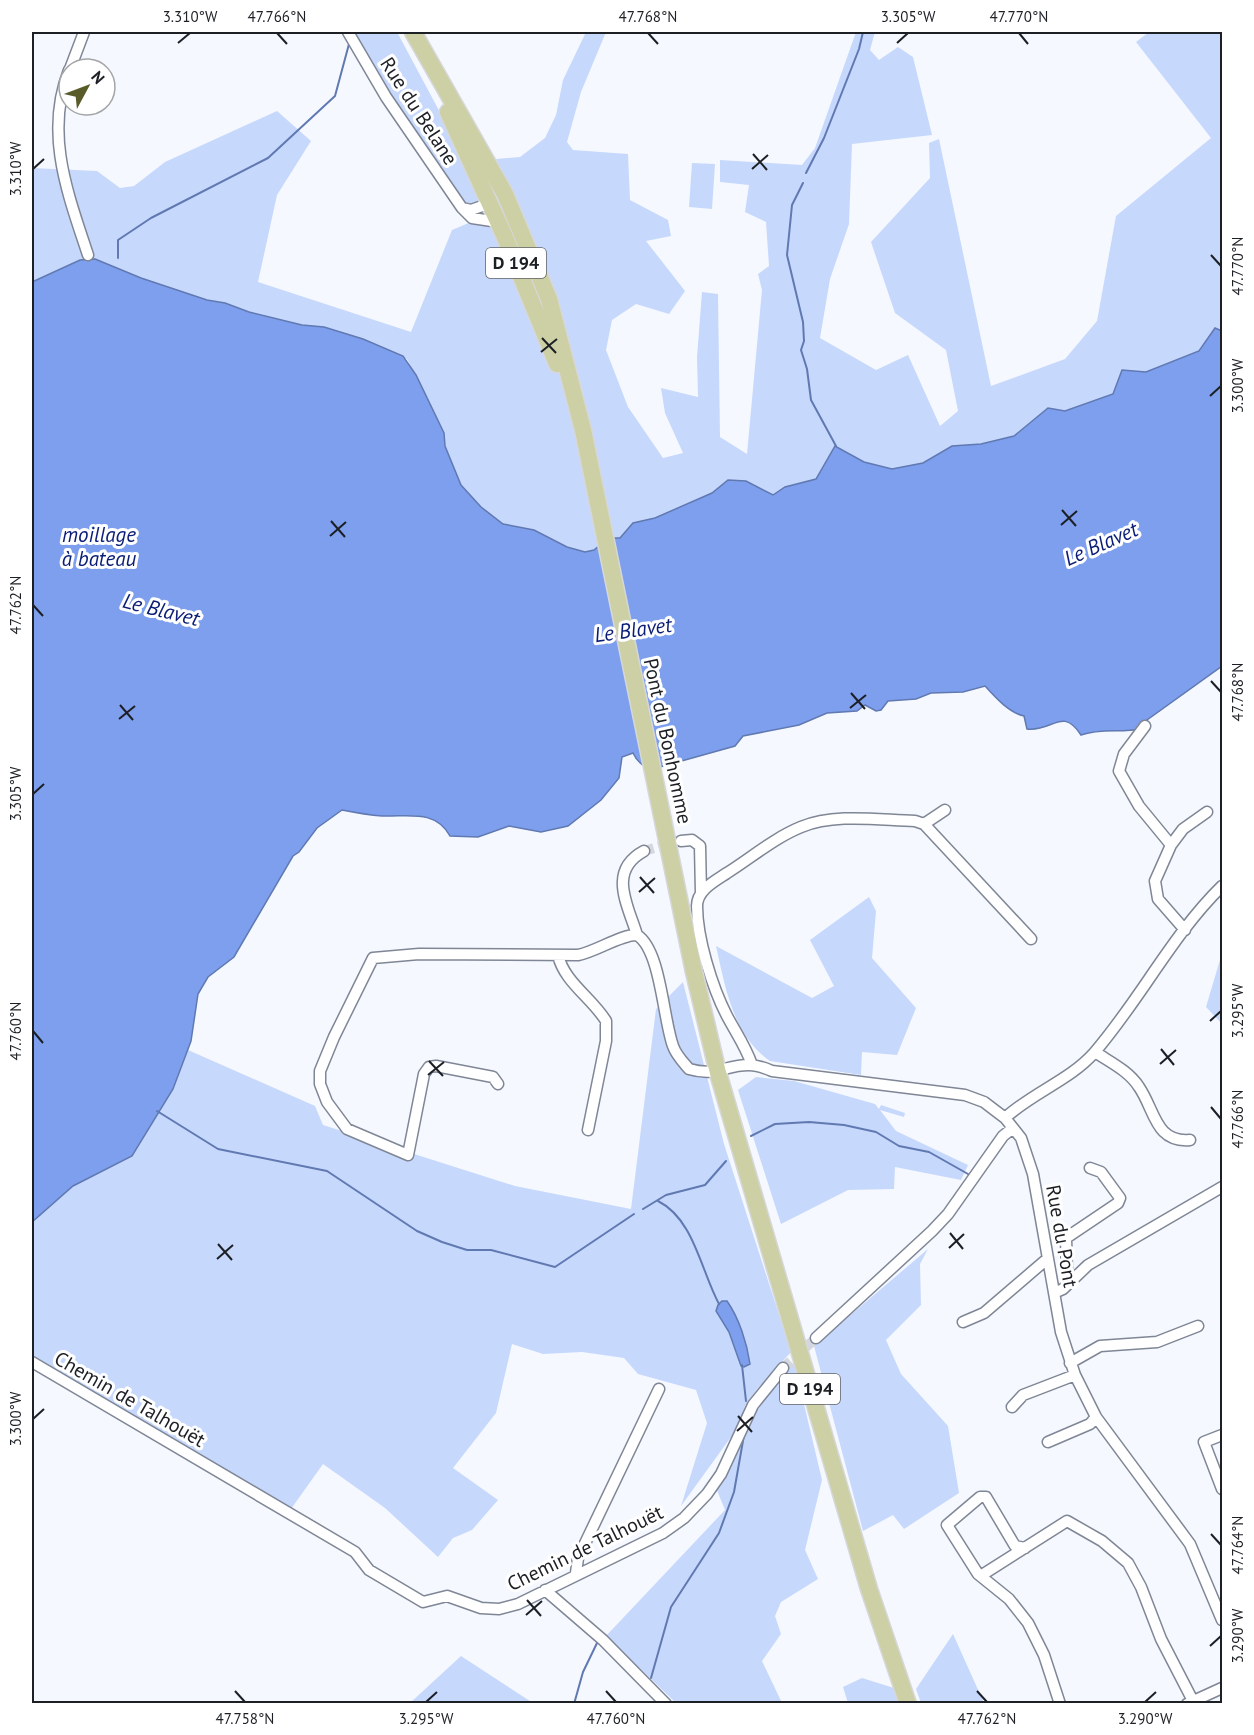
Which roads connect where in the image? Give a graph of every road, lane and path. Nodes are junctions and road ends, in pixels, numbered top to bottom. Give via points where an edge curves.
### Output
1 (84, 32) edge
2 (348, 32) edge
3 (405, 32) edge
4 (413, 32) edge
5 (74, 57) edge
6 (58, 117) edge
7 (485, 205) dead end
8 (462, 208) junction
9 (492, 221) dead end
10 (88, 255) dead end
11 (597, 506) junction
12 (1145, 726) dead end
13 (945, 810) dead end
14 (1207, 812) dead end
15 (924, 824) junction
16 (674, 843) junction
17 (1171, 845) junction
18 (644, 851) tunnel mouth
19 (1222, 886) edge
20 (701, 893) junction
21 (1185, 930) junction
22 (637, 935) junction
23 (1031, 939) dead end
24 (558, 955) junction
25 (1095, 1052) junction
26 (752, 1065) junction
27 (718, 1072) junction
28 (498, 1084) dead end
29 (1005, 1118) junction
30 (1013, 1128) junction
31 (588, 1130) dead end
32 (1190, 1140) dead end
33 (1090, 1168) dead end
34 (1222, 1187) edge
35 (1047, 1259) junction
36 (1071, 1279) junction
37 (1054, 1293) junction
38 (963, 1322) dead end
39 (1198, 1326) dead end
40 (816, 1338) tunnel mouth
41 (32, 1362) edge
42 (1070, 1363) junction
43 (783, 1368) tunnel mouth
44 (1075, 1374) junction
45 (659, 1389) dead end
46 (1012, 1407) dead end
47 (1096, 1417) junction
48 (1222, 1435) edge
49 (1048, 1442) dead end
50 (1222, 1489) edge
51 (1025, 1548) junction
52 (576, 1573) junction
53 (982, 1575) junction
54 (1222, 1588) edge
55 (544, 1590) junction
56 (1211, 1593) junction
57 (1222, 1620) edge
58 (1222, 1688) edge
59 (1190, 1702) edge
60 (666, 1704) edge
61 (908, 1704) edge
62 (1060, 1704) edge

1 - 5 street
2 - 8 street, Rue du Belane via 386,97
3 - 11 main road, D 194 via 457,129 548,339 568,394
4 - 11 main road, D 194 via 505,194 549,299 584,430
6 - 10 street via 62,175
7 - 8 street via 471,210
8 - 9 street, Rue du Belane via 472,218
11 - 16 main road, Pont du Bonhomme / D 194
12 - 17 street via 1124,754 1119,771 1138,806
13 - 15 street
14 - 17 street via 1183,829
15 - 20 street via 852,819 813,823 760,850
15 - 23 street
16 - 20 street via 692,840 700,846
16 - 27 main road, D 194
17 - 21 street via 1155,890
18 - 22 street, Rue du Pont via 627,864 622,879 624,899
19 - 21 street
20 - 26 street via 697,905 710,970
21 - 25 street
22 - 24 street via 593,952
22 - 27 street, Rue du Pont via 645,940 652,959 669,1031 680,1059 689,1069
24 - 28 street via 373,957 320,1071 327,1102 347,1129 408,1155 424,1074 429,1067 493,1077
24 - 31 street via 560,965 602,1013 608,1029
25 - 29 street via 1083,1065 1020,1104
25 - 32 street via 1139,1086 1166,1136 1177,1141
26 - 27 street, Rue du Pont
26 - 29 street, Rue du Pont via 772,1071 965,1095 984,1102
27 - 61 main road, D 194 via 869,1589
29 - 30 street, Rue du Pont
30 - 35 street, Rue du Pont via 1027,1151 1033,1174
30 - 40 street via 948,1214
33 - 36 street via 1101,1172 1120,1198 1066,1238 1066,1274
34 - 36 street via 1088,1265
35 - 37 street, Rue du Pont
35 - 38 street via 984,1313
36 - 37 street
37 - 42 street, Rue du Pont
39 - 42 street via 1157,1342 1101,1346
41 - 55 street, Chemin de Talhouët via 355,1552 369,1570 423,1602 447,1596 482,1608 499,1609
42 - 44 street, Rue du Pont
43 - 52 street, Chemin de Talhouët via 753,1405 721,1474 696,1506 663,1533
44 - 46 street via 1023,1395
44 - 47 street, Rue du Pont
45 - 52 street via 587,1537
47 - 49 street via 1090,1424
47 - 56 street, Rue du Pont via 1190,1544
48 - 50 street via 1204,1442
51 - 53 street
51 - 53 street via 1015,1546 987,1497 980,1497 947,1525
51 - 59 street via 1066,1521 1102,1541 1128,1563
52 - 55 street, Chemin de Talhouët
53 - 62 street via 1028,1623 1044,1655
54 - 56 street
55 - 60 street via 603,1640
56 - 57 street, Rue du Pont
58 - 59 street

